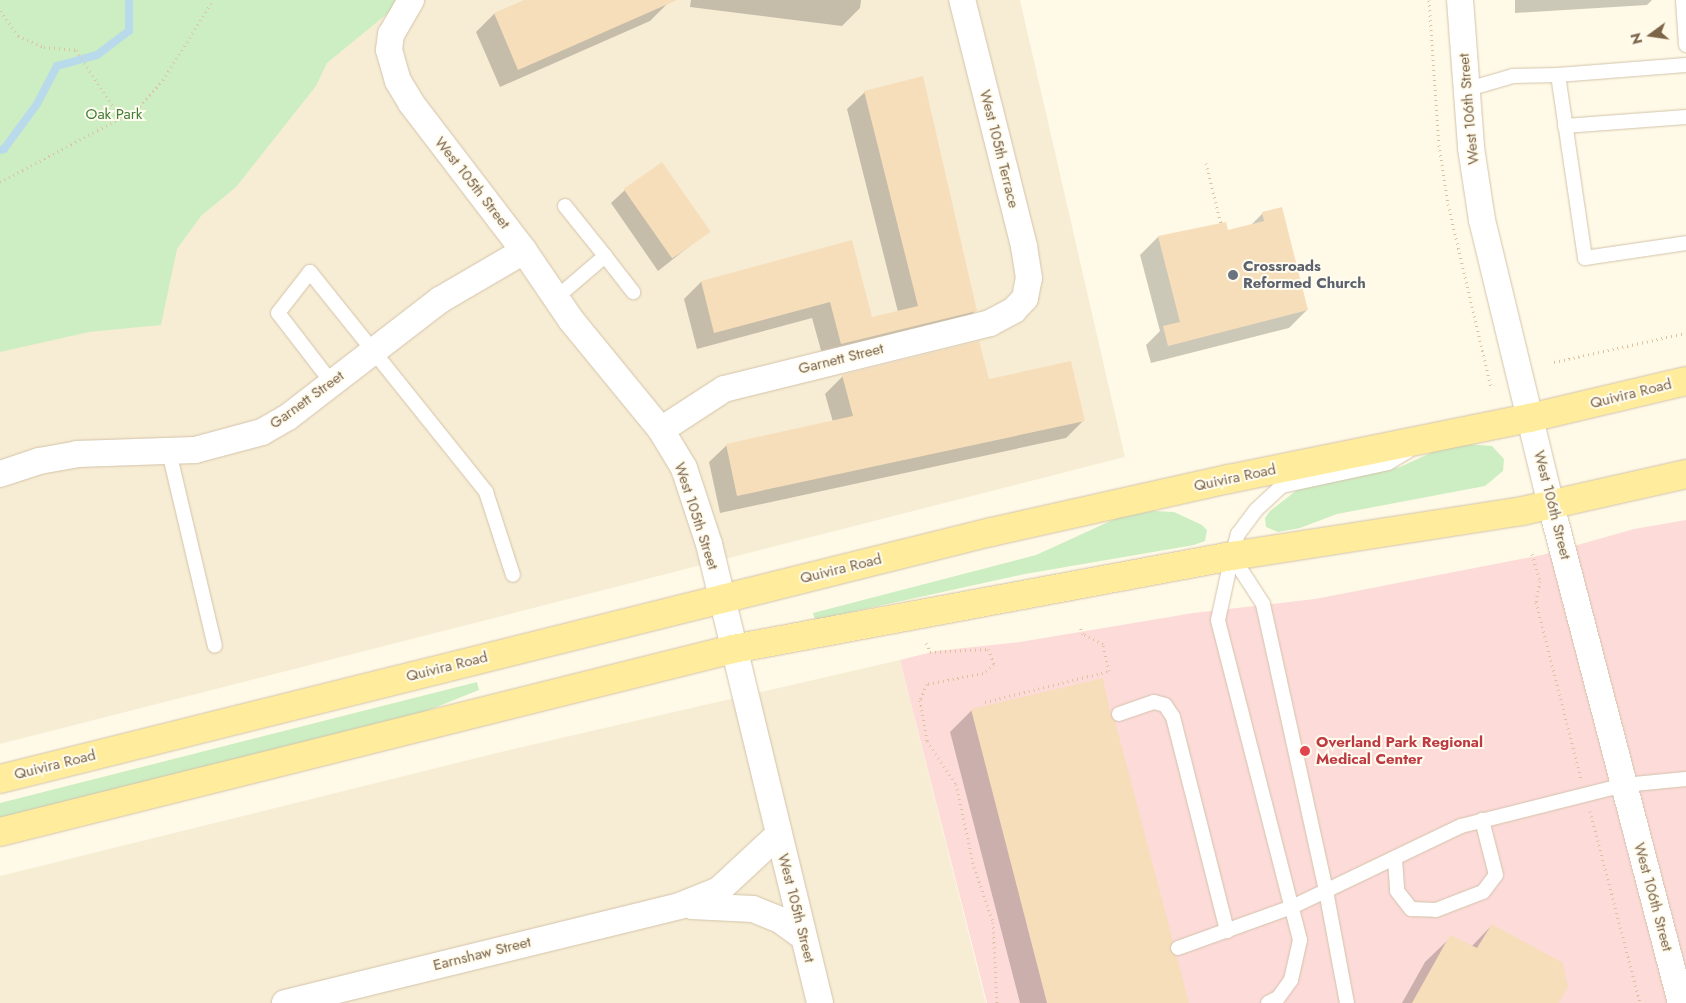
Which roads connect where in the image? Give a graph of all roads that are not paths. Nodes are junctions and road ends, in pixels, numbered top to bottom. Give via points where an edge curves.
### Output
1 (411, 0) edge
2 (962, 0) edge
3 (1460, 0) edge
4 (1683, 0) edge
5 (1686, 45) edge
6 (1686, 65) edge
7 (1558, 75) junction
8 (1465, 90) junction
9 (1686, 117) edge
10 (1565, 126) junction
11 (565, 206) dead end
12 (1686, 243) edge
13 (524, 251) junction
14 (605, 256) junction
15 (633, 292) dead end
16 (556, 298) junction
17 (1025, 298) joint
18 (374, 351) junction
19 (1686, 380) edge
20 (332, 383) junction
21 (1530, 418) junction
22 (661, 430) junction
23 (1425, 439) junction
24 (169, 452) junction
25 (0, 474) edge
26 (1686, 474) edge
27 (1551, 505) junction
28 (1232, 556) junction
29 (513, 575) dead end
30 (721, 598) junction
31 (215, 646) dead end
32 (733, 649) junction
33 (1119, 714) dead end
34 (1686, 778) edge
35 (0, 779) edge
36 (1624, 785) junction
37 (1482, 820) junction
38 (0, 832) edge
39 (778, 835) junction
40 (1395, 859) junction
41 (1326, 891) junction
42 (679, 906) junction
43 (1292, 907) junction
44 (1228, 931) junction
45 (803, 937) junction
46 (1178, 948) dead end
47 (285, 1003) edge
48 (820, 1003) edge
49 (1268, 1003) edge
50 (1347, 1003) edge
51 (1681, 1003) edge

1 - 13 street, West 105th Street via 391,34 389,50 398,81 411,103
2 - 17 street, West 105th Terrace via 1024,246 1029,278
3 - 8 street, West 106th Street
4 - 5 lane
6 - 7 lane
7 - 8 lane via 1514,76
7 - 10 lane
8 - 21 street, West 106th Street via 1482,220
9 - 10 lane
10 - 12 lane via 1585,258
11 - 14 lane
13 - 16 street, West 105th Street
13 - 18 street, Garnett Street via 440,300
14 - 15 lane
14 - 16 lane
16 - 22 street, West 105th Street
17 - 22 street, Garnett Street via 1014,310 990,323 724,388
18 - 20 street, Garnett Street
18 - 20 lane via 310,272 278,313
18 - 29 lane via 486,492
19 - 21 main road, Quivira Road
20 - 24 street, Garnett Street via 288,417 262,432 230,443
21 - 23 main road, Quivira Road
21 - 27 street, West 106th Street
22 - 30 street, West 105th Street via 684,468 709,544
23 - 28 lane via 1388,463 1282,486 1256,510 1238,534
23 - 30 main road, Quivira Road via 1219,481
24 - 25 street, Garnett Street via 77,454 39,461
24 - 31 lane
26 - 27 main road
27 - 28 main road
27 - 36 street, West 106th Street
28 - 32 main road
28 - 41 lane via 1263,604
28 - 43 lane via 1218,620
30 - 32 street, West 105th Street
30 - 35 main road, Quivira Road
32 - 38 main road
32 - 39 street, West 105th Street
33 - 44 lane via 1154,702 1166,705 1173,717
34 - 36 lane
36 - 37 lane
36 - 51 street, West 106th Street
37 - 40 lane via 1461,826
37 - 40 lane via 1496,875 1483,892 1436,910 1411,909 1397,891
39 - 42 street, Earnshaw Street via 719,890
39 - 45 street, West 105th Street
40 - 41 lane
41 - 43 lane
41 - 50 lane
42 - 45 street, Earnshaw Street via 753,909 780,920
42 - 47 street, Earnshaw Street
43 - 44 lane
43 - 49 lane via 1300,940 1299,959 1292,980 1278,998
44 - 46 lane
45 - 48 street, West 105th Street

